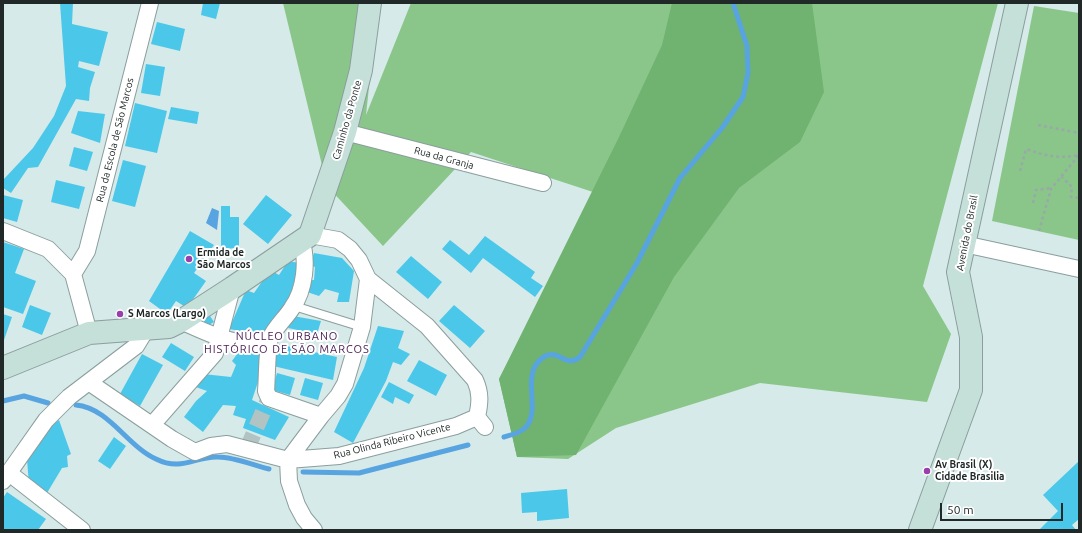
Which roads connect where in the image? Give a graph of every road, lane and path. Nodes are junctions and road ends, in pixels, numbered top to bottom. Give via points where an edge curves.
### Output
1 (150, 3) edge
2 (370, 3) edge
3 (1017, 3) edge
4 (1038, 125) dead end
5 (345, 132) junction
6 (1079, 133) edge
7 (1079, 155) edge
8 (1020, 171) dead end
9 (1062, 176) junction
10 (543, 183) dead end
11 (1053, 187) junction
12 (1079, 198) edge
13 (1033, 202) dead end
14 (3, 231) edge
15 (1039, 231) dead end
16 (305, 237) junction
17 (964, 244) junction
18 (1079, 269) edge
19 (73, 274) junction
20 (368, 279) junction
21 (232, 288) junction
22 (294, 306) junction
23 (181, 321) junction
24 (362, 327) junction
25 (147, 328) junction
26 (89, 333) junction
27 (219, 338) junction
28 (270, 339) junction
29 (5, 362) edge
30 (90, 383) junction
31 (321, 416) junction
32 (152, 425) junction
33 (288, 460) junction
34 (6, 477) edge
35 (82, 530) edge
36 (314, 530) edge
37 (920, 530) edge

1 - 19 street, Rua da Escola de São Marcos via 87,251
2 - 5 street, Caminho da Ponte via 361,70
3 - 17 street, Avenida do Brasil
4 - 6 path
5 - 10 street, Rua da Granja
5 - 16 street, Caminho da Ponte
7 - 8 path via 1063,158 1046,156 1026,149
7 - 9 path
9 - 11 path
9 - 12 path via 1072,187 1071,197
11 - 13 path via 1036,190
11 - 15 path
14 - 19 street via 48,249
16 - 20 street via 338,240 359,260
16 - 21 street
16 - 22 street via 305,267
17 - 18 street
17 - 37 street, Avenida do Brasil via 958,272 971,337 971,390
19 - 26 street
20 - 24 street
20 - 33 street, Rua Olinda Ribeiro Vicente via 427,326 475,380 480,389 481,422 339,456
21 - 23 street
21 - 27 street
22 - 24 lane
22 - 28 street
23 - 25 street via 169,326
23 - 27 street
24 - 31 street via 345,384
25 - 26 street
25 - 30 street via 136,346
26 - 29 street
27 - 28 street via 261,343
27 - 32 street via 215,353
28 - 31 street via 266,391 269,398
30 - 32 street, Rua Olinda Ribeiro Vicente
30 - 34 street via 69,397 46,420
31 - 33 street
32 - 33 street, Rua Olinda Ribeiro Vicente via 195,452 227,444
33 - 36 street via 289,481 297,505
34 - 35 street

